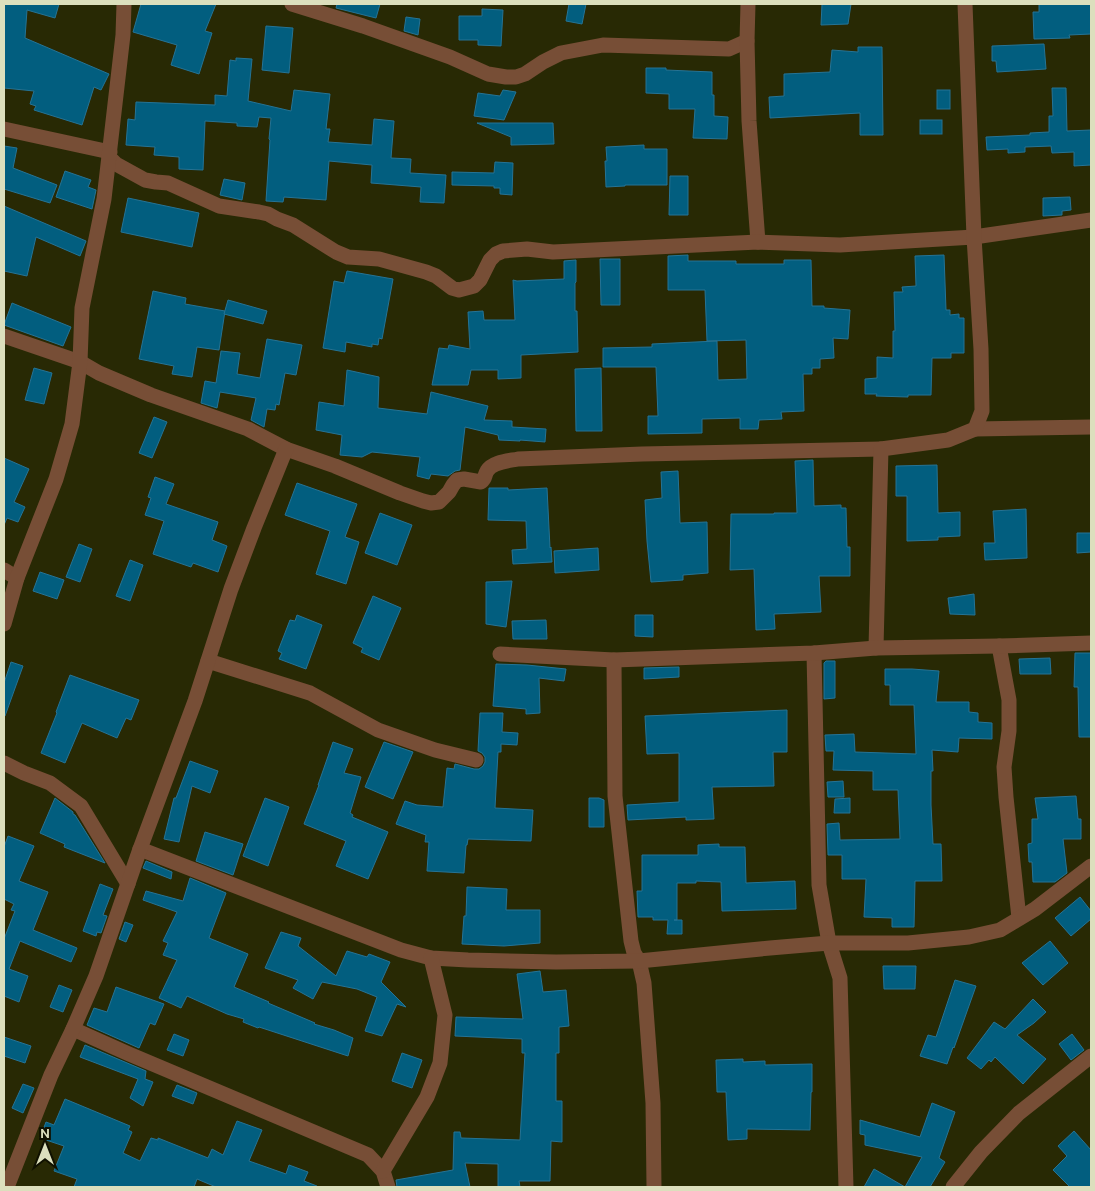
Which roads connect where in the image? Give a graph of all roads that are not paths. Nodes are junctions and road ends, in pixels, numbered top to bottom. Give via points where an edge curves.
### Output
1 (124, 4) edge
2 (292, 4) edge
3 (748, 4) edge
4 (966, 4) edge
5 (747, 41) junction
6 (729, 49) junction
7 (748, 63) junction
8 (4, 129) edge
9 (109, 154) junction
10 (1091, 220) edge
11 (974, 237) junction
12 (758, 242) junction
13 (4, 336) edge
14 (80, 362) junction
15 (1091, 427) edge
16 (976, 430) junction
17 (286, 449) junction
18 (881, 449) junction
19 (4, 570) edge
20 (17, 578) junction
21 (4, 624) edge
22 (1091, 643) edge
23 (999, 646) junction
24 (876, 648) junction
25 (814, 652) junction
26 (500, 654) dead end
27 (614, 660) junction
28 (208, 662) junction
29 (476, 760) dead end
30 (4, 763) edge
31 (140, 849) junction
32 (1091, 866) edge
33 (128, 884) junction
34 (1019, 918) junction
35 (828, 943) junction
36 (431, 958) junction
37 (639, 961) junction
38 (73, 1029) junction
39 (1091, 1056) edge
40 (383, 1171) junction
41 (7, 1187) edge
42 (388, 1187) edge
43 (654, 1187) edge
44 (846, 1187) edge
45 (953, 1187) edge

1 - 9 street
2 - 6 street via 450,57 488,74 506,77 525,74 561,53 603,46
3 - 5 street
4 - 11 street
5 - 6 street
5 - 7 street
6 - 7 street
7 - 12 street
8 - 9 street
9 - 12 street via 116,164 145,180 168,184 219,206 268,214 348,257 379,259 426,272 459,290 474,286 490,260 502,251 553,252
9 - 14 street via 104,199 82,308
10 - 11 street
11 - 12 street via 840,245
11 - 16 street via 982,411
13 - 14 street
14 - 17 street via 151,395 248,429
14 - 20 street via 72,424 56,479
15 - 16 street
16 - 18 street via 948,440
17 - 18 street via 431,503 439,502 458,480 481,482 492,466 518,459
17 - 28 street via 247,545
18 - 24 street
19 - 20 street
20 - 21 street
22 - 23 street
23 - 24 street
23 - 34 street via 1009,700 1004,767
24 - 25 street
25 - 27 street
25 - 35 street via 818,885
26 - 27 street
27 - 37 street via 616,796 631,942
28 - 29 street via 310,693 378,730
28 - 31 street
30 - 33 street via 50,783 81,806
31 - 33 street
31 - 36 street via 366,937
32 - 34 street
33 - 38 street via 96,976
34 - 35 street via 1000,930 969,937 908,943
35 - 37 street
35 - 44 street via 840,978
36 - 37 street
36 - 40 street via 445,1015 440,1063 427,1097
37 - 43 street via 644,983 653,1103
38 - 40 street via 368,1155
38 - 41 street via 51,1075
39 - 45 street via 1019,1113 980,1152
40 - 42 street

